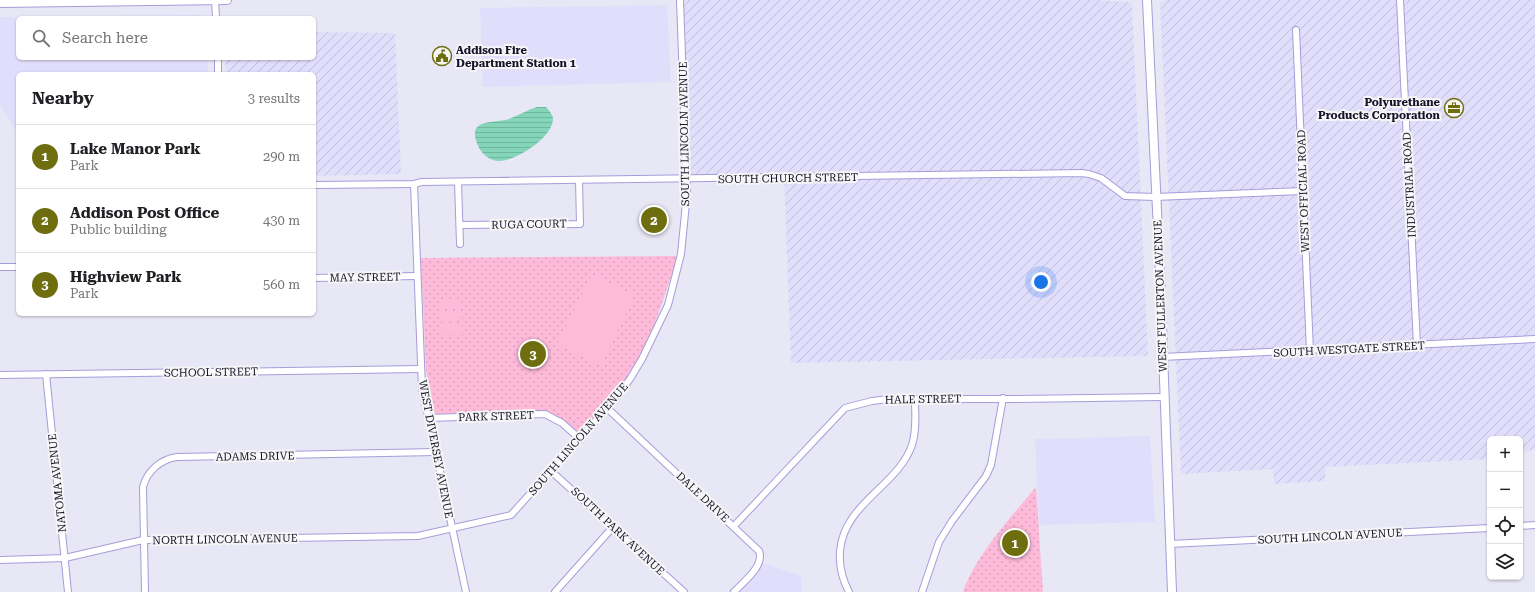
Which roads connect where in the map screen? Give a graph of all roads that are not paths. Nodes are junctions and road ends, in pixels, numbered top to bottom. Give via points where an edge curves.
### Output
1 (215, 0) edge
2 (227, 0) edge
3 (680, 0) edge
4 (1146, 0) edge
5 (1400, 0) edge
6 (41, 1) edge
7 (0, 3) edge
8 (216, 16) edge
9 (1296, 30) dead end
10 (218, 60) edge
11 (218, 72) edge
12 (687, 179) junction
13 (579, 180) junction
14 (458, 182) junction
15 (414, 184) junction
16 (316, 185) edge
17 (1303, 191) junction
18 (1155, 197) junction
19 (460, 225) junction
20 (460, 244) dead end
21 (0, 267) edge
22 (16, 267) edge
23 (417, 276) junction
24 (316, 278) edge
25 (1535, 339) edge
26 (1416, 345) junction
27 (1310, 351) junction
28 (1162, 357) junction
29 (421, 369) junction
30 (46, 374) junction
31 (0, 375) edge
32 (1164, 397) junction
33 (1003, 398) junction
34 (915, 399) junction
35 (607, 408) junction
36 (429, 418) junction
37 (580, 438) junction
38 (436, 452) junction
39 (552, 471) junction
40 (1535, 525) edge
41 (734, 526) junction
42 (1523, 526) edge
43 (613, 527) junction
44 (452, 528) junction
45 (1487, 528) edge
46 (143, 540) junction
47 (1170, 544) junction
48 (65, 558) junction
49 (0, 560) edge
50 (68, 592) edge
51 (145, 592) edge
52 (466, 592) edge
53 (555, 592) edge
54 (684, 592) edge
55 (734, 592) edge
56 (849, 592) edge
57 (922, 592) edge
58 (1172, 592) edge

1 - 2 street
1 - 6 street
1 - 8 street
3 - 12 street, SOUTH LINCOLN AVENUE
4 - 18 street, WEST FULLERTON AVENUE
5 - 26 street, INDUSTRIAL ROAD
6 - 7 street
9 - 17 street, WEST OFFICIAL ROAD
10 - 11 street
12 - 13 street, SOUTH CHURCH STREET
12 - 18 street, SOUTH CHURCH STREET via 1082,173 1101,178 1125,196
12 - 35 street, SOUTH LINCOLN AVENUE via 683,244 668,305 642,359
13 - 14 street, SOUTH CHURCH STREET
13 - 19 street, RUGA COURT via 580,224
14 - 15 street, SOUTH CHURCH STREET
14 - 19 street
15 - 16 street, SOUTH CHURCH STREET
15 - 23 street, WEST DIVERSEY AVENUE
17 - 18 street, SOUTH CHURCH STREET
17 - 27 street, WEST OFFICIAL ROAD
18 - 28 street, WEST FULLERTON AVENUE
19 - 20 street
21 - 22 street
23 - 24 street, MAY STREET
23 - 29 street, WEST DIVERSEY AVENUE
25 - 26 street, SOUTH WESTGATE STREET
26 - 27 street, SOUTH WESTGATE STREET
27 - 28 street, SOUTH WESTGATE STREET
28 - 32 street, WEST FULLERTON AVENUE
29 - 30 street, SCHOOL STREET
29 - 36 street, WEST DIVERSEY AVENUE via 422,388
30 - 31 street, SCHOOL STREET
30 - 48 street, NATOMA AVENUE
32 - 33 street, HALE STREET
32 - 47 street, WEST FULLERTON AVENUE
33 - 34 street, HALE STREET
33 - 57 street via 991,465 986,476 938,542
34 - 41 street, HALE STREET via 872,401 845,408
34 - 56 street via 915,431 909,451 898,467 858,510 850,521 843,539 841,568
35 - 37 street, SOUTH LINCOLN AVENUE
35 - 41 street, DALE DRIVE
36 - 37 street, PARK STREET via 544,414 562,423
36 - 38 street, WEST DIVERSEY AVENUE
37 - 39 street, SOUTH LINCOLN AVENUE
38 - 44 street, WEST DIVERSEY AVENUE
38 - 46 street, ADAMS DRIVE via 168,459 154,468 144,481
39 - 43 street, SOUTH PARK AVENUE
39 - 44 street, SOUTH LINCOLN AVENUE via 511,515
40 - 42 street
41 - 55 street, DALE DRIVE via 754,544 761,556 760,563
43 - 53 street
43 - 54 street, SOUTH PARK AVENUE
44 - 46 street, NORTH LINCOLN AVENUE via 418,536
44 - 52 street, WEST DIVERSEY AVENUE
45 - 47 street, SOUTH LINCOLN AVENUE
46 - 48 street, NORTH LINCOLN AVENUE
46 - 51 street, ADAMS DRIVE
47 - 58 street, WEST FULLERTON AVENUE
48 - 49 street, NORTH LINCOLN AVENUE
48 - 50 street, NATOMA AVENUE

